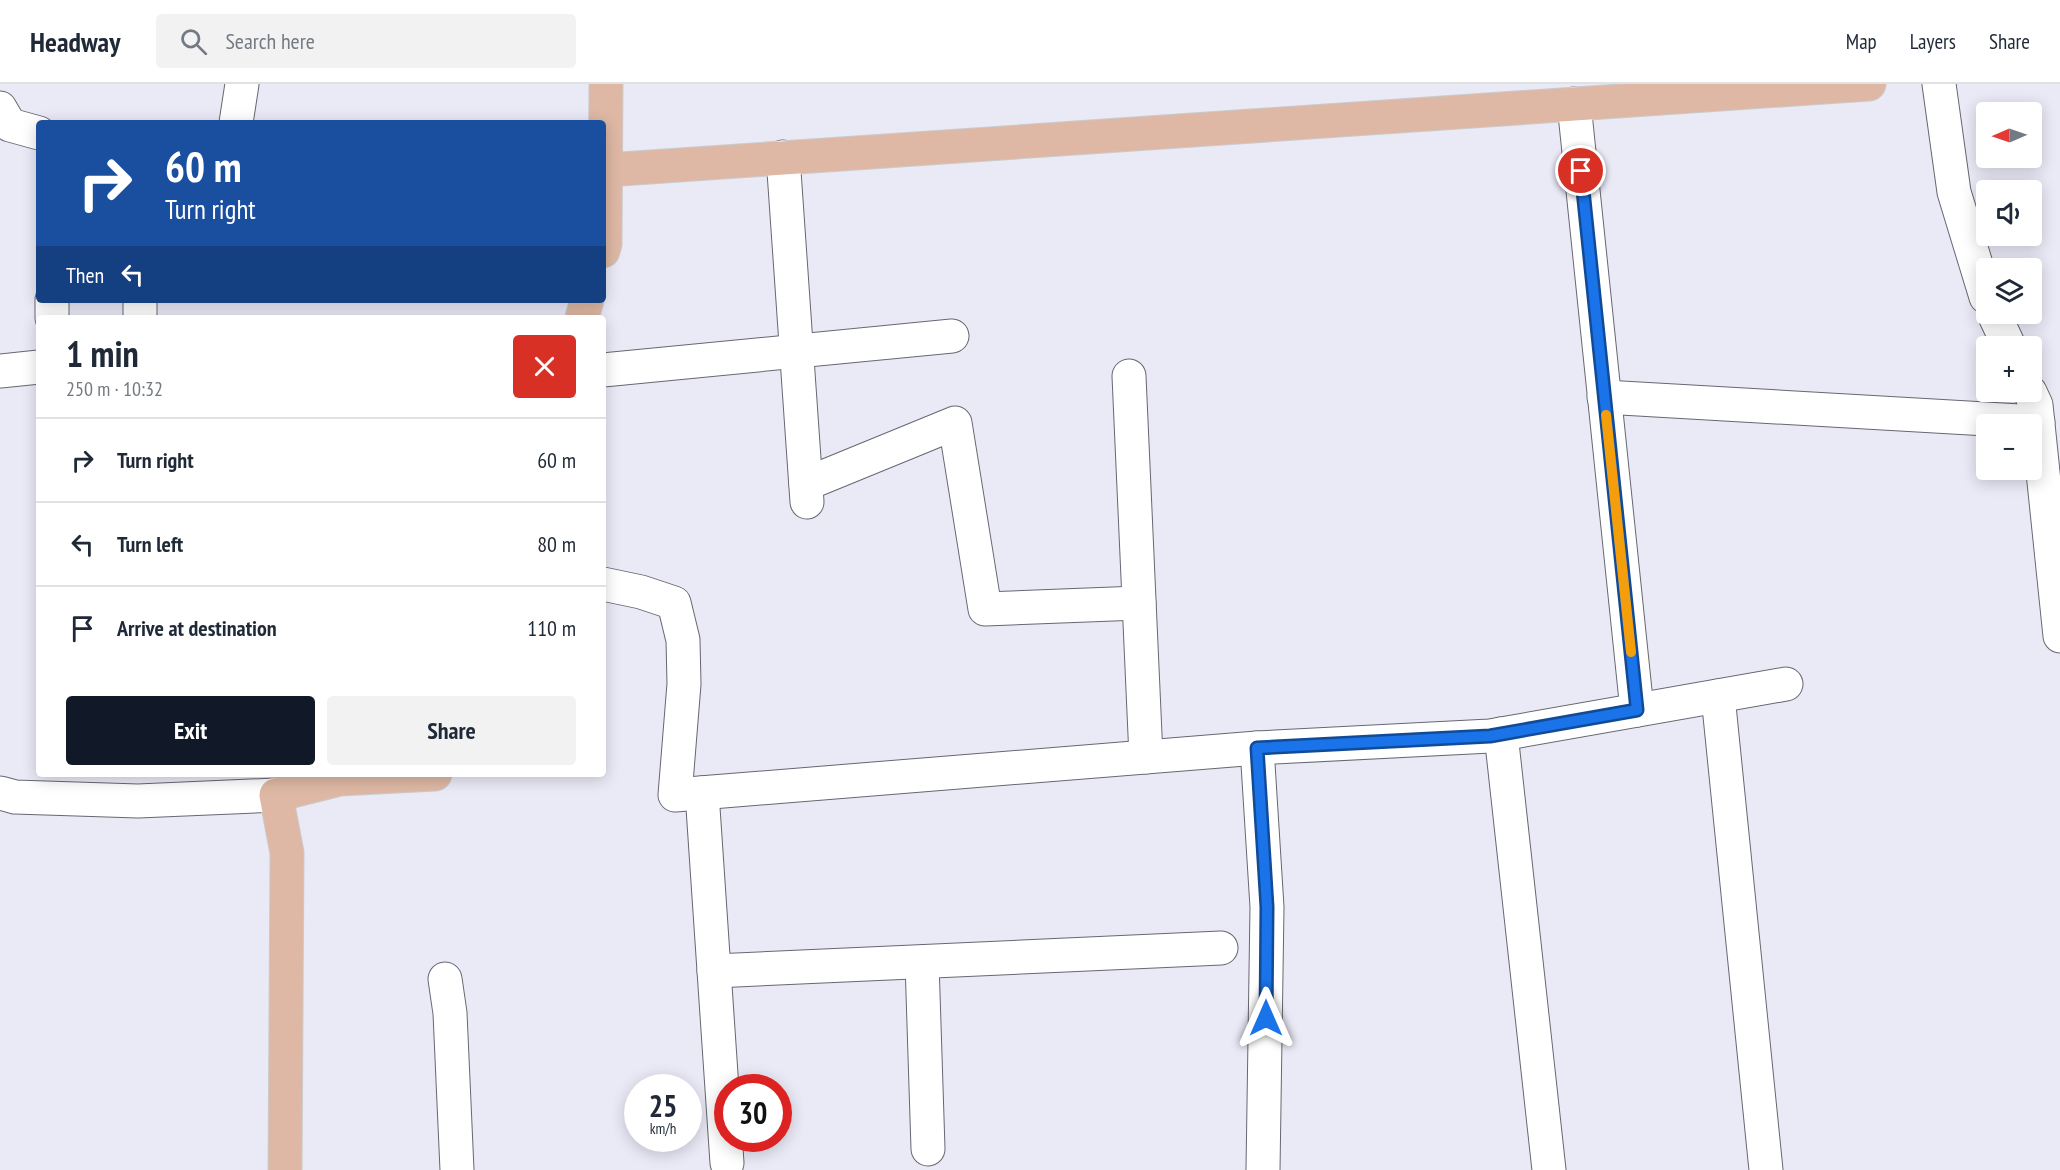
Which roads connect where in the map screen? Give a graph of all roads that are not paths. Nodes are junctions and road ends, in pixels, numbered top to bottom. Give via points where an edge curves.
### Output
1 (242, 84) edge
2 (606, 84) edge
3 (1869, 84) edge
4 (1939, 84) edge
5 (1574, 104) junction
6 (236, 120) edge
7 (783, 158) junction
8 (606, 170) joint
9 (1976, 265) edge
10 (952, 336) dead end
11 (796, 349) junction
12 (36, 368) edge
13 (606, 370) edge
14 (0, 371) edge
15 (1129, 376) dead end
16 (1604, 397) junction
17 (2034, 407) edge
18 (606, 585) edge
19 (2058, 589) edge
20 (1139, 603) junction
21 (2060, 636) edge
22 (1786, 684) dead end
23 (1718, 696) junction
24 (1637, 710) junction
25 (1501, 734) junction
26 (1257, 748) junction
27 (1146, 757) junction
28 (378, 777) edge
29 (151, 787) edge
30 (702, 793) junction
31 (0, 794) edge
32 (276, 795) junction
33 (1221, 948) dead end
34 (922, 962) junction
35 (714, 971) junction
36 (445, 979) dead end
37 (928, 1149) dead end
38 (727, 1163) dead end
39 (285, 1170) edge
40 (457, 1170) edge
41 (1263, 1170) edge
42 (1549, 1170) edge
43 (1766, 1170) edge

1 - 6 street
2 - 8 main road
3 - 5 main road
4 - 9 street via 1953,192
5 - 7 main road
5 - 16 street
7 - 8 main road
7 - 11 street
10 - 11 street
11 - 13 street
11 - 20 street via 806,493 955,423 985,609
12 - 14 street
15 - 20 street
16 - 17 street
16 - 24 street
17 - 19 street
18 - 30 street via 674,603 683,640 684,684 675,795
19 - 21 street
20 - 27 street
22 - 23 street
23 - 24 street
23 - 43 street
24 - 25 street
25 - 26 street
25 - 42 street
26 - 27 street
26 - 41 street via 1267,907
27 - 30 street
28 - 32 main road via 340,779
29 - 31 street via 15,797
29 - 32 street
30 - 35 street
32 - 39 main road via 287,853
33 - 34 street
34 - 35 street
34 - 37 street
35 - 38 street
36 - 40 street

